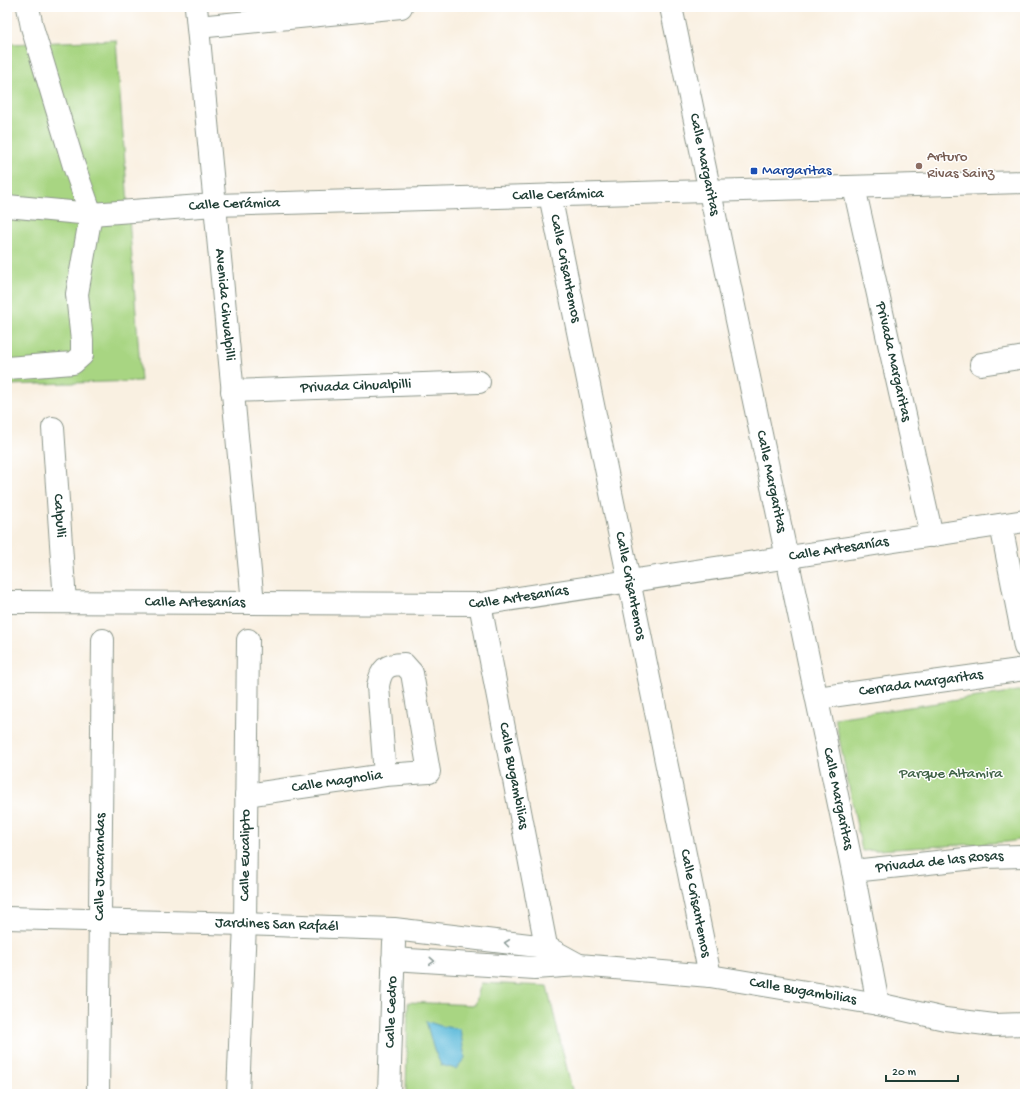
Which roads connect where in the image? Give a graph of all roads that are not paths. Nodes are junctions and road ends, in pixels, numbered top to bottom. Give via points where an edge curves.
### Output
1 (401, 7) edge
2 (671, 7) edge
3 (30, 17) edge
4 (197, 17) edge
5 (1025, 182) edge
6 (854, 187) junction
7 (710, 191) junction
8 (550, 195) junction
9 (215, 205) junction
10 (7, 206) edge
11 (91, 214) junction
12 (1025, 357) edge
13 (981, 364) dead end
14 (7, 368) edge
15 (479, 382) dead end
16 (232, 391) junction
17 (53, 428) dead end
18 (1025, 521) edge
19 (1001, 525) junction
20 (932, 536) junction
21 (787, 558) junction
22 (629, 582) junction
23 (7, 602) edge
24 (65, 602) junction
25 (253, 603) junction
26 (480, 604) junction
27 (103, 640) dead end
28 (248, 640) dead end
29 (1025, 647) edge
30 (1025, 669) edge
31 (817, 698) junction
32 (385, 775) junction
33 (246, 795) junction
34 (1025, 856) edge
35 (853, 871) junction
36 (7, 918) edge
37 (100, 920) junction
38 (245, 924) junction
39 (394, 929) junction
40 (546, 947) junction
41 (393, 959) junction
42 (579, 965) junction
43 (550, 968) junction
44 (710, 976) junction
45 (878, 1004) junction
46 (1025, 1024) edge
47 (98, 1094) edge
48 (238, 1094) edge
49 (389, 1094) edge

1 - 4 street
2 - 7 street, Calle Margaritas
3 - 11 street via 74,166
4 - 9 street, Avenida Cihualpilli
5 - 6 street, Calle Cerámica
6 - 7 street, Calle Cerámica
6 - 20 street, Privada Margaritas
7 - 8 street, Calle Cerámica
7 - 21 street, Calle Margaritas
8 - 9 street, Calle Cerámica
8 - 22 street, Calle Crisantemos
9 - 11 street, Calle Cerámica
9 - 16 street, Avenida Cihualpilli
10 - 11 street, Calle Cerámica
11 - 14 street via 77,294 82,355 74,363
12 - 13 street
15 - 16 street, Privada Cihualpilli
16 - 25 street, Avenida Cihualpilli
17 - 24 street, Calpulli
18 - 19 street, Calle Artesanías
19 - 20 street, Calle Artesanías
19 - 29 street
20 - 21 street, Calle Artesanías
21 - 22 street, Calle Artesanías
21 - 31 street, Calle Margaritas
22 - 26 street, Calle Artesanías
22 - 44 street, Calle Crisantemos
23 - 24 street, Calle Artesanías
24 - 25 street, Calle Artesanías
25 - 26 street, Calle Artesanías
26 - 40 street, Calle Bugambilias
27 - 37 street, Calle Jacarandas
28 - 33 street, Calle Eucalipto
30 - 31 street, Cerrada Margaritas
31 - 35 street, Calle Margaritas
32 - 32 street, Calle Magnolia via 429,772 412,673 404,664 385,668 380,675 378,686
32 - 33 street, Calle Magnolia
33 - 38 street, Calle Eucalipto
34 - 35 street, Privada de las Rosas via 984,857
35 - 45 street, Calle Margaritas
36 - 37 street, Jardines San Rafaél
37 - 38 street, Jardines San Rafaél
37 - 47 street, Calle Jacarandas
38 - 39 street, Jardines San Rafaél
38 - 48 street, Calle Eucalipto
40 -> 39 street, Jardines San Rafaél
39 - 41 street, Calle Cedro
40 - 42 street, Calle Bugambilias
40 - 43 street, Calle Bugambilias
41 -> 43 street
41 - 49 street, Calle Cedro
42 - 43 street, Calle Bugambilias
42 - 44 street, Calle Bugambilias
44 - 45 street, Calle Bugambilias
45 - 46 street, Calle Bugambilias via 946,1019 994,1025

